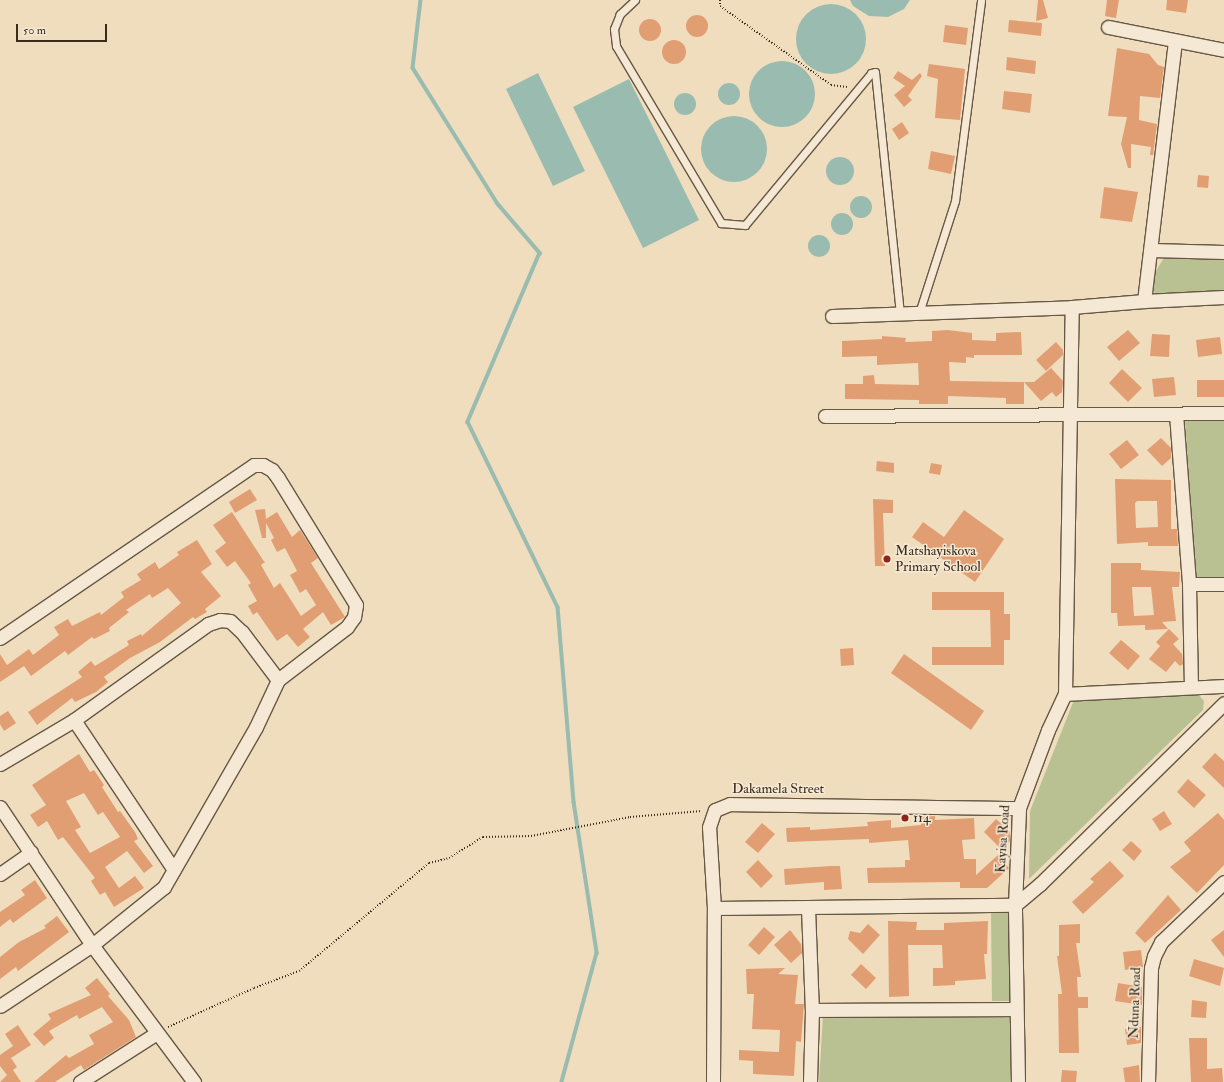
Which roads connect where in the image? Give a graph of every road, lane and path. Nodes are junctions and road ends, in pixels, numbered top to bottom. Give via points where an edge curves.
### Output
1 (635, 0) edge
2 (720, 0) edge
3 (981, 1) edge
4 (1108, 27) dead end
5 (1175, 42) junction
6 (1224, 50) edge
7 (852, 87) dead end
8 (1152, 250) junction
9 (1224, 252) edge
10 (1224, 297) edge
11 (1144, 301) junction
12 (1072, 307) junction
13 (900, 313) junction
14 (919, 313) junction
15 (832, 316) dead end
16 (1224, 413) edge
17 (1072, 414) junction
18 (1176, 414) junction
19 (824, 416) dead end
20 (1189, 584) junction
21 (1224, 584) edge
22 (0, 638) edge
23 (278, 680) junction
24 (1191, 686) junction
25 (1224, 686) edge
26 (1065, 694) junction
27 (1224, 703) edge
28 (74, 720) junction
29 (0, 764) edge
30 (720, 806) junction
31 (0, 807) edge
32 (1019, 808) junction
33 (31, 852) junction
34 (174, 870) junction
35 (0, 874) edge
36 (1224, 882) edge
37 (1015, 905) junction
38 (714, 908) junction
39 (808, 908) junction
40 (92, 946) junction
41 (0, 1006) edge
42 (1016, 1009) junction
43 (812, 1010) junction
44 (157, 1033) junction
45 (80, 1082) edge
46 (194, 1082) edge
47 (713, 1082) edge
48 (810, 1082) edge
49 (1018, 1082) edge
50 (1148, 1082) edge

1 - 13 lane via 620,14 614,29 616,46 721,223 745,226 871,72 875,72
2 - 7 path via 720,6 831,85
3 - 14 lane via 955,201
4 - 5 street
5 - 6 street
5 - 8 street
8 - 9 street
8 - 11 street
10 - 11 street
11 - 12 street
12 - 14 street
12 - 17 street
13 - 14 street
13 - 15 street
16 - 18 street
17 - 18 street
17 - 19 street
17 - 26 street
18 - 20 street
20 - 21 street
20 - 24 street
22 - 23 street via 245,470 254,465 263,465 272,470 278,478 356,605 354,617 347,628
23 - 28 street via 242,632 230,621 220,620 208,624
23 - 34 street via 256,727
24 - 25 street
24 - 26 street
26 - 32 street, Kayisa Road via 1048,730
27 - 37 street via 1040,884
28 - 29 street
28 - 34 street
30 - 32 street, Dakamela Street
30 - 38 street, Dakamela Street via 710,818 709,827
30 - 44 path via 696,813 630,817 531,836 482,837 449,858 429,863 299,971 254,988
31 - 33 street
32 - 37 street, Kayisa Road
33 - 35 street
33 - 40 street
34 - 40 street via 161,890
36 - 50 street, Nduna Road via 1161,942 1154,956 1151,968
37 - 39 street
37 - 42 street, Kayisa Road
38 - 39 street
38 - 47 street, Dakamela Street
39 - 43 street
40 - 41 street
40 - 44 street
42 - 43 street
42 - 49 street, Kayisa Road
43 - 48 street
44 - 45 street
44 - 46 street

